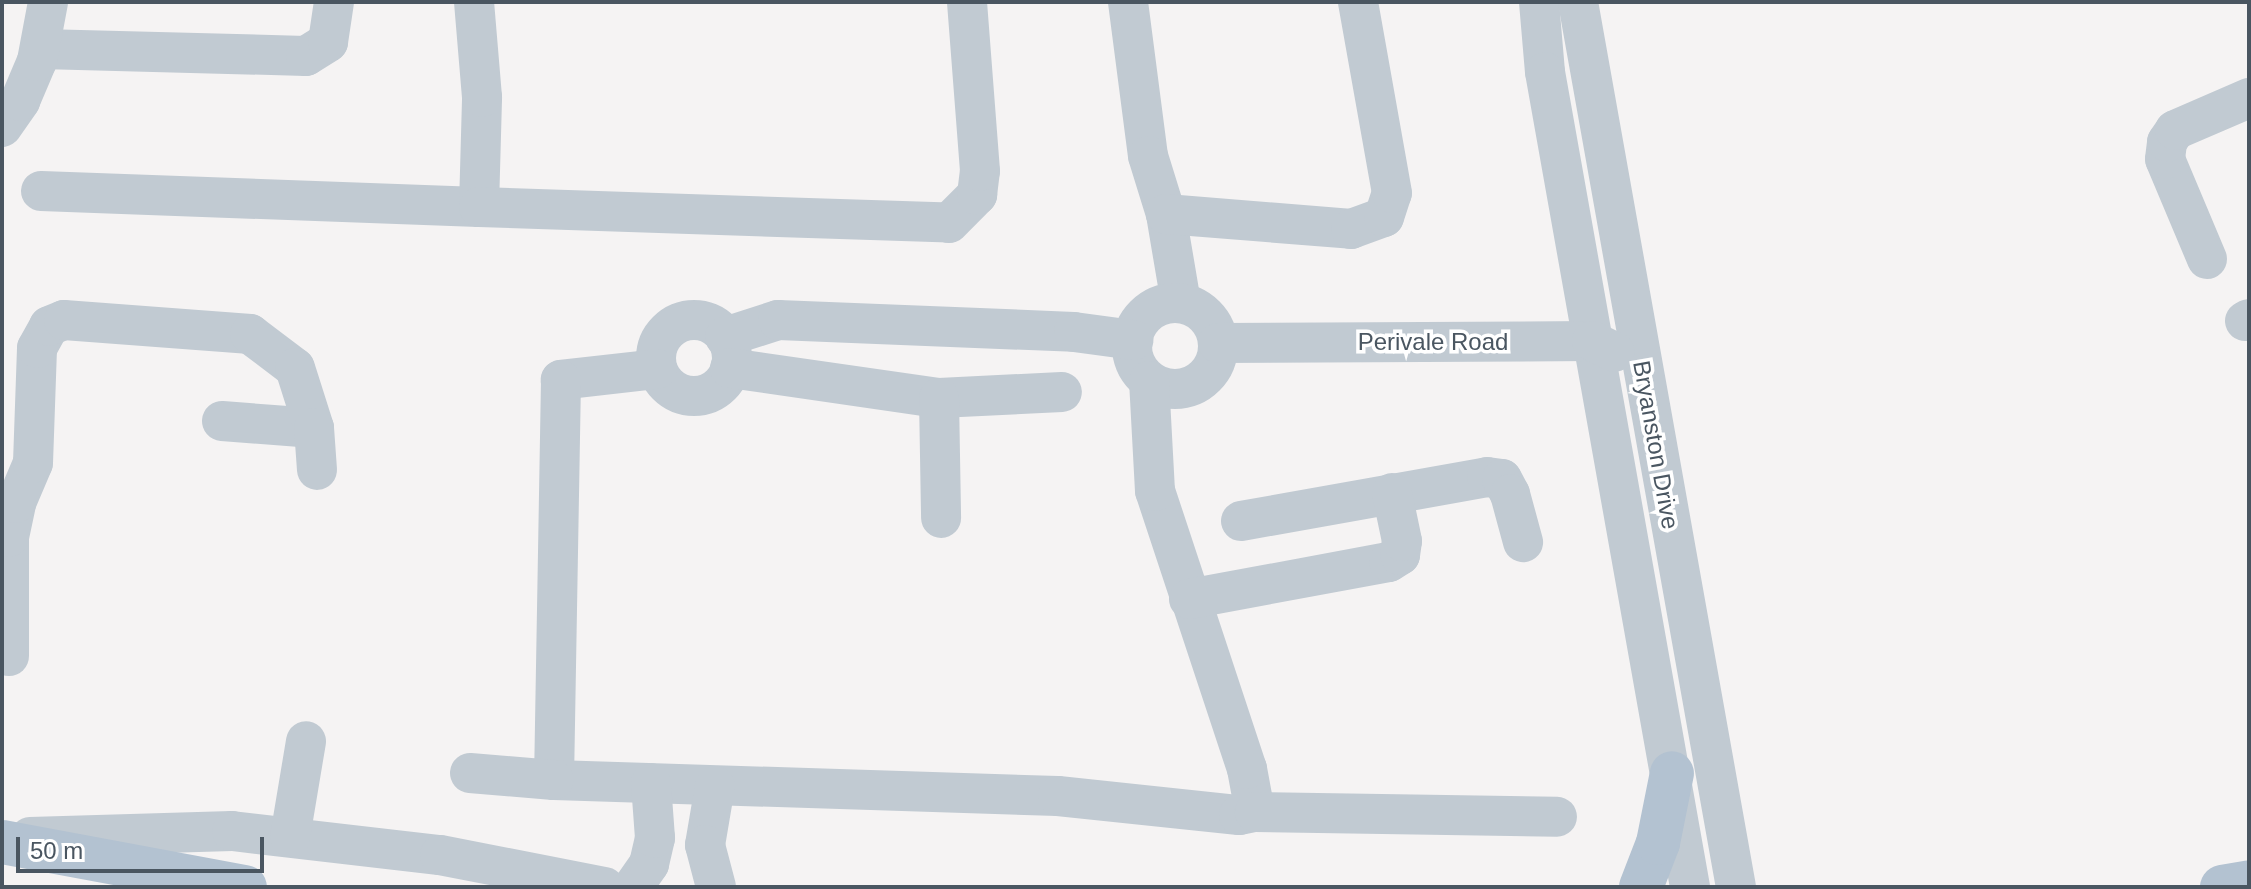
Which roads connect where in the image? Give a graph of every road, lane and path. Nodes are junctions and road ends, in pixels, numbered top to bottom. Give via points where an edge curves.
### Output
1 (48, 2) edge
2 (334, 2) edge
3 (474, 2) edge
4 (967, 2) edge
5 (1128, 2) edge
6 (1358, 2) edge
7 (1539, 2) edge
8 (1578, 2) edge
9 (41, 49) junction
10 (2249, 98) edge
11 (2, 127) edge
12 (41, 191) dead end
13 (479, 207) junction
14 (1166, 214) junction
15 (2207, 259) dead end
16 (1181, 303) junction
17 (1133, 340) junction
18 (1592, 341) junction
19 (1218, 343) junction
20 (728, 352) junction
21 (1643, 366) junction
22 (657, 369) junction
23 (1149, 381) junction
24 (1062, 392) dead end
25 (939, 398) junction
26 (222, 421) dead end
27 (314, 428) junction
28 (317, 470) dead end
29 (1392, 493) junction
30 (941, 518) dead end
31 (1241, 521) dead end
32 (1523, 542) dead end
33 (1189, 599) junction
34 (9, 656) dead end
35 (306, 741) dead end
36 (470, 773) dead end
37 (1672, 773) junction
38 (554, 780) junction
39 (651, 783) junction
40 (715, 786) junction
41 (1255, 812) junction
42 (1557, 817) dead end
43 (290, 837) junction
44 (2, 840) edge
45 (2249, 882) edge
46 (245, 887) edge
47 (605, 887) edge
48 (633, 887) edge
49 (716, 887) edge
50 (1641, 887) edge
51 (1690, 887) edge
52 (1736, 887) edge
53 (2222, 887) edge

1 - 9 street
2 - 9 street via 328,42 306,56
3 - 13 street via 482,97
4 - 13 street via 980,171 977,195 949,223
5 - 14 street via 1148,156
6 - 14 street via 1392,193 1384,217 1351,229
7 - 18 street, Bryanston Drive via 1545,72
8 - 21 street, Bryanston Drive
9 - 11 street via 20,101
10 - 15 street via 2175,130 2167,142 2165,159
12 - 13 street
14 - 16 street
16 - 17 street via 1153,309 1142,318
16 - 19 street via 1207,316
17 - 20 street via 1074,332 778,320
17 - 23 street via 1134,358
18 - 19 street, Perivale Road
18 - 21 street, Perivale Road
18 - 37 street, Bryanston Drive
19 - 23 street via 1211,370 1189,387 1175,389
20 - 22 street via 717,388 694,396 671,388
20 - 22 street via 699,320 675,325 658,345
20 - 25 street
21 - 52 street, Bryanston Drive
22 - 38 street via 561,380
23 - 33 street via 1155,491
24 - 25 street
25 - 30 street
26 - 27 street
27 - 28 street
27 - 34 street via 295,368 250,334 64,320 49,326 37,348 33,463 9,537
29 - 31 street
29 - 32 street via 1502,479
29 - 33 street via 1402,541 1400,555 1389,562
33 - 41 street via 1247,769
35 - 43 street
36 - 38 street
37 - 50 main road via 1658,843
37 - 51 street, Bryanston Drive
38 - 39 street
39 - 40 street
39 - 48 street via 655,838 649,864
40 - 41 street via 1058,796 1239,815
40 - 49 street via 705,845
41 - 42 street
43 - 44 street via 216,831
43 - 47 street via 440,855
44 - 46 main road
45 - 53 main road

